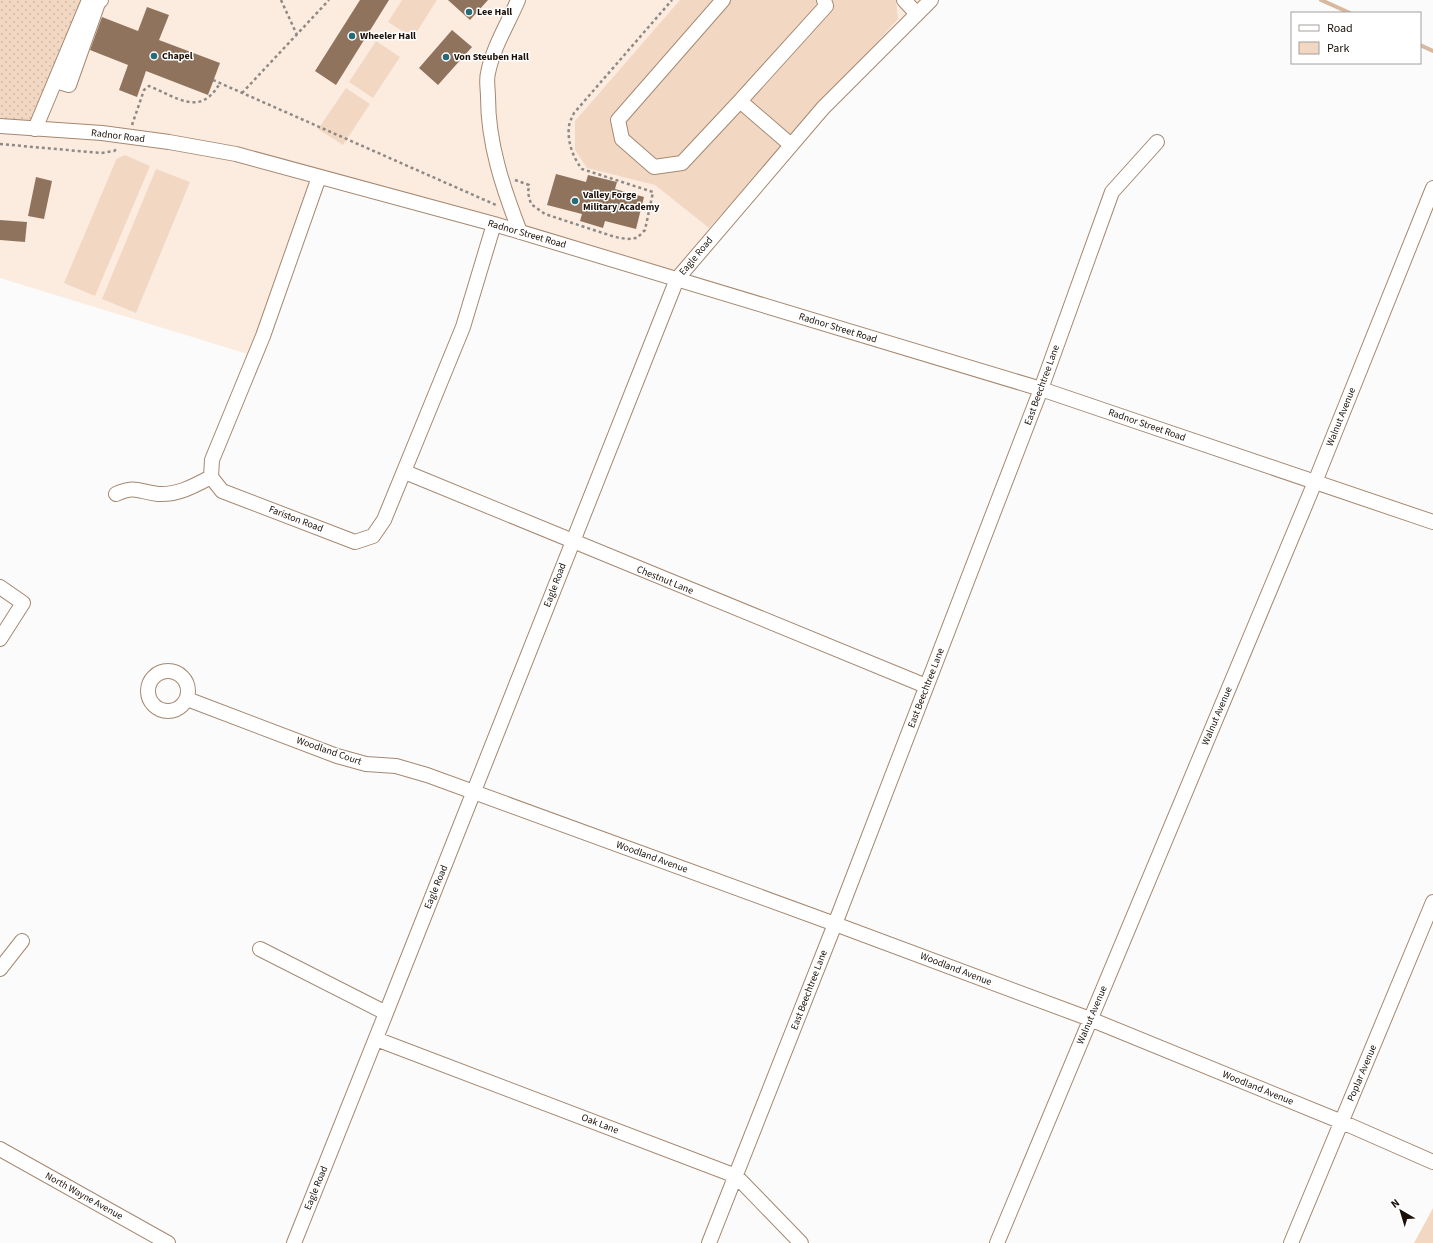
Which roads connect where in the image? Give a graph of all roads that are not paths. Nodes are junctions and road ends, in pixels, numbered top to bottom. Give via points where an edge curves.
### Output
1 (89, 0) edge
2 (101, 0) edge
3 (518, 0) edge
4 (723, 0) edge
5 (824, 0) edge
6 (904, 0) edge
7 (931, 0) edge
8 (917, 14) junction
9 (55, 81) junction
10 (740, 102) junction
11 (0, 126) edge
12 (35, 129) junction
13 (1157, 142) dead end
14 (791, 145) junction
15 (236, 154) joint
16 (319, 177) junction
17 (1433, 188) edge
18 (494, 224) junction
19 (520, 232) junction
20 (677, 279) junction
21 (1041, 390) junction
22 (405, 472) junction
23 (211, 477) junction
24 (1315, 482) junction
25 (116, 494) dead end
26 (1433, 522) edge
27 (572, 541) junction
28 (0, 587) edge
29 (2, 632) edge
30 (926, 686) junction
31 (187, 699) dead end
32 (474, 792) junction
33 (1433, 902) edge
34 (835, 924) junction
35 (22, 941) dead end
36 (260, 949) dead end
37 (0, 969) edge
38 (386, 1013) junction
39 (1090, 1019) junction
40 (376, 1039) junction
41 (1342, 1122) junction
42 (0, 1149) edge
43 (1433, 1162) edge
44 (736, 1176) junction
45 (168, 1243) edge
46 (294, 1243) edge
47 (709, 1243) edge
48 (801, 1243) edge
49 (998, 1243) edge
50 (1291, 1243) edge

1 - 9 street
2 - 9 street via 69,85
3 - 19 street via 497,44 488,74 488,109 492,144 500,175
4 - 10 street via 618,120 622,139 654,167 682,163
5 - 10 street via 826,6
6 - 8 street
7 - 8 street, Eagle Road
8 - 14 street, Eagle Road via 823,108
9 - 12 street
10 - 14 street
11 - 12 street, Radnor Road
12 - 15 street, Radnor Road via 102,133
13 - 21 street, East Beechtree Lane via 1112,192
14 - 20 street, Eagle Road
15 - 16 street, Radnor Street Road
16 - 18 street, Radnor Street Road
16 - 23 street via 262,336 212,460
17 - 24 street, Walnut Avenue
18 - 19 street, Radnor Street Road
18 - 22 street, Fariston Road via 463,327
19 - 20 street, Radnor Street Road
20 - 21 street, Radnor Street Road
20 - 27 street, Eagle Road
21 - 24 street, Radnor Street Road
21 - 30 street, East Beechtree Lane
22 - 23 street, Fariston Road via 384,520 373,536 356,542 222,491
22 - 27 street, Chestnut Lane
23 - 25 street via 176,493 158,494 126,489
24 - 26 street, Radnor Street Road
24 - 39 street, Walnut Avenue
27 - 30 street, Chestnut Lane
27 - 32 street, Eagle Road
28 - 29 street via 23,603
30 - 34 street, East Beechtree Lane
31 - 32 street, Woodland Court via 337,756 366,764 396,766
32 - 34 street, Woodland Avenue
32 - 38 street, Eagle Road
33 - 41 street, Poplar Avenue
34 - 39 street, Woodland Avenue
34 - 44 street, East Beechtree Lane
35 - 37 street
36 - 38 street
38 - 40 street, Eagle Road
39 - 41 street, Woodland Avenue
39 - 49 street, Walnut Avenue
40 - 44 street, Oak Lane
40 - 46 street, Eagle Road
41 - 43 street, Woodland Avenue
41 - 50 street, Poplar Avenue
42 - 45 street, North Wayne Avenue
44 - 47 street, East Beechtree Lane
44 - 48 street, Oak Lane

